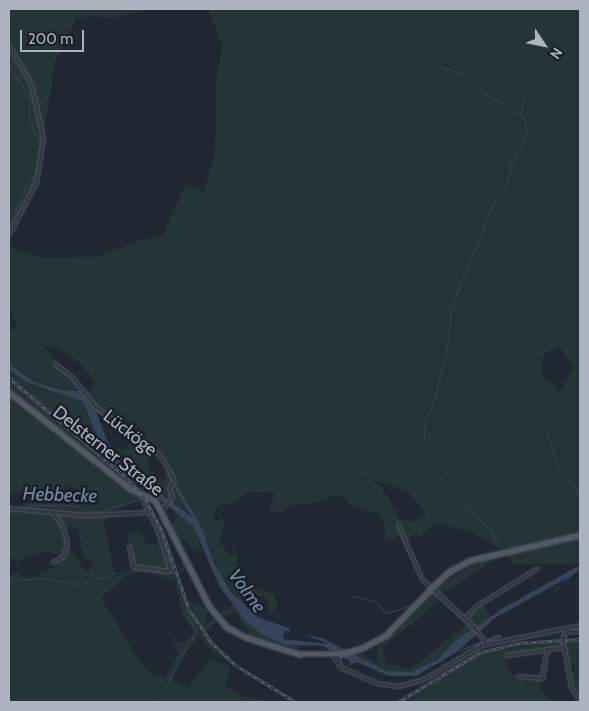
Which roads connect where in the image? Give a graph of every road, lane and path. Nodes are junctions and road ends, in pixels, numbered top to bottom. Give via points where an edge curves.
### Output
1 (9, 46) edge
2 (9, 234) edge
3 (55, 364) dead end
4 (9, 392) edge
5 (139, 493) junction
6 (9, 508) edge
7 (161, 511) junction
8 (150, 512) junction
9 (54, 514) junction
10 (398, 525) dead end
11 (580, 535) edge
12 (128, 546) dead end
13 (53, 562) dead end
14 (537, 568) dead end
15 (466, 618) junction
16 (580, 625) edge
17 (580, 631) edge
18 (485, 641) junction
19 (562, 647) junction
20 (547, 648) junction
21 (335, 655) junction
22 (506, 655) dead end
23 (518, 676) dead end
24 (580, 701) edge

1 - 2 street via 31,84 43,138 36,182
3 - 7 street, Lücköge via 72,377 95,406 154,448 173,482 171,499
4 - 5 main road, Delsterner Straße
5 - 7 main road, Delsterner Straße via 153,498
5 - 8 street
6 - 9 street
7 - 21 main road, Delsterner Straße via 210,607 227,626 245,637 287,651
8 - 9 street
8 - 12 street via 170,569 133,566
9 - 13 street via 63,527 67,543 63,556
10 - 15 street via 422,579
11 - 21 main road via 485,556 461,565 430,589 390,632 352,651
14 - 15 street via 476,606
15 - 18 street
16 - 18 street
17 - 19 street, bridge via 568,630 563,636
18 - 21 street via 429,676 407,684 377,683 342,668
19 - 20 street
19 - 24 street via 571,687
20 - 22 street
20 - 23 street via 542,678

